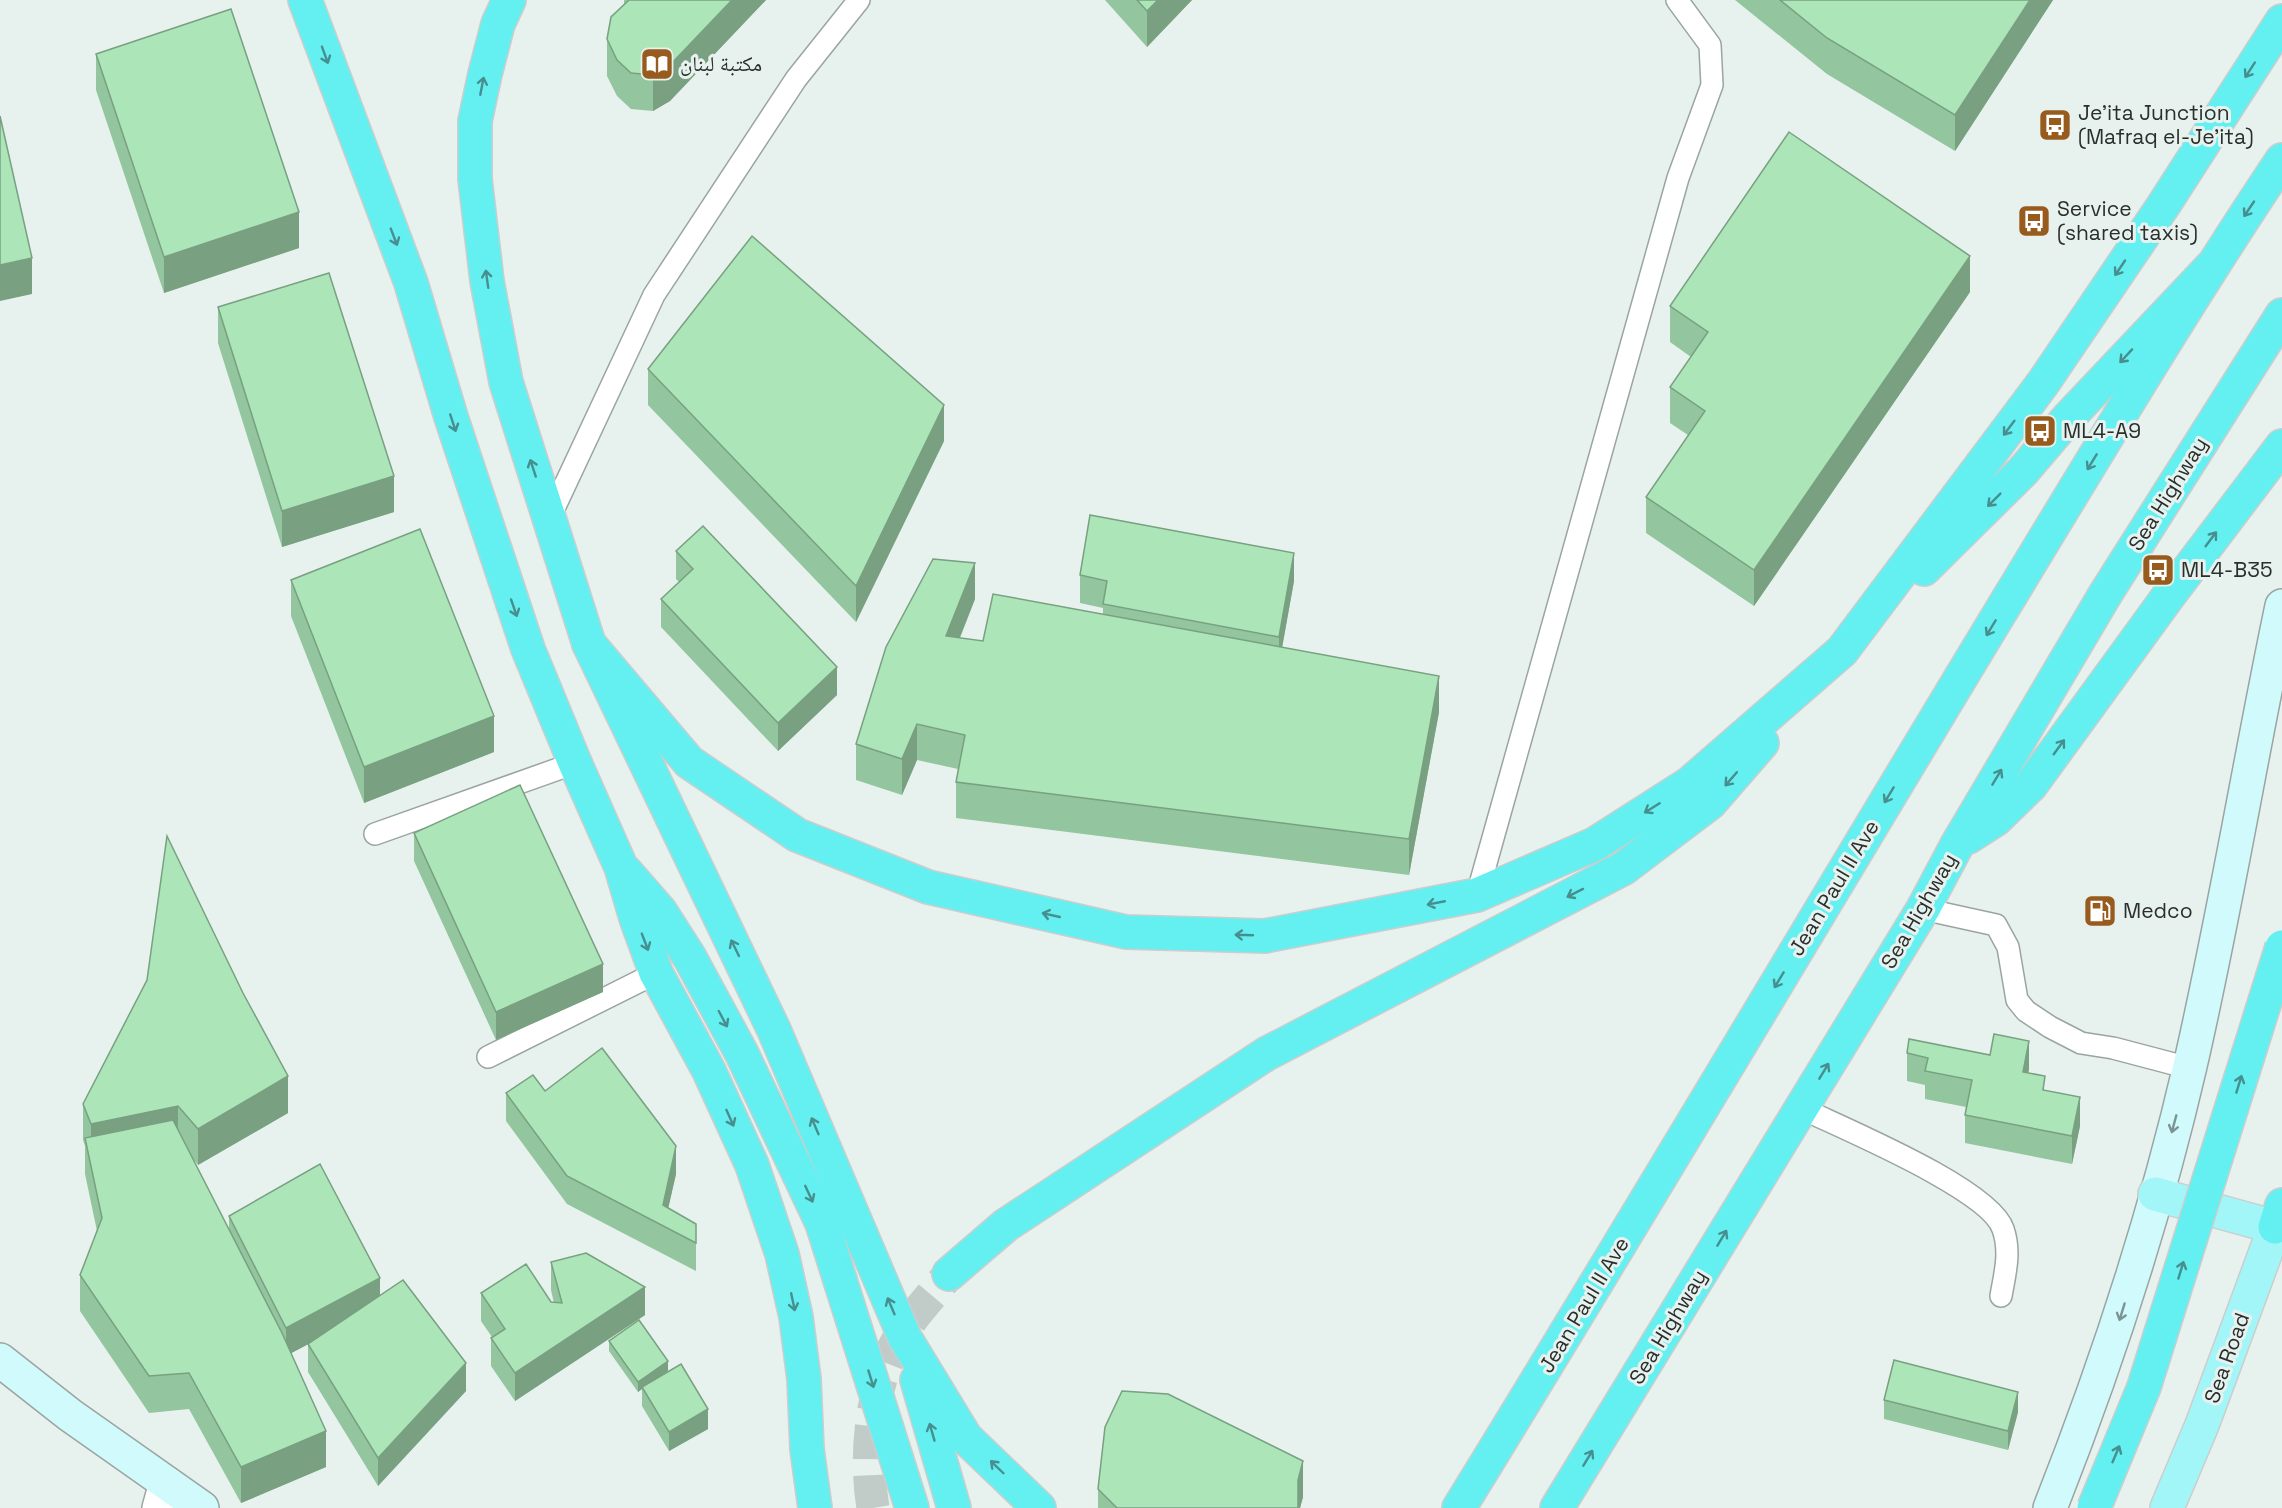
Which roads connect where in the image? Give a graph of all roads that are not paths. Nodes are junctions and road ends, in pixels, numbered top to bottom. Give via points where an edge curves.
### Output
1 (305, 0) edge
2 (509, 0) edge
3 (859, 0) edge
4 (1677, 0) edge
5 (2282, 21) edge
6 (2282, 160) edge
7 (2210, 268) junction
8 (2282, 315) edge
9 (2282, 446) edge
10 (549, 519) junction
11 (2282, 606) edge
12 (589, 644) junction
13 (1842, 651) junction
14 (575, 763) junction
15 (375, 834) dead end
16 (1957, 845) junction
17 (621, 867) junction
18 (1478, 896) junction
19 (1923, 909) junction
20 (2282, 947) edge
21 (656, 973) junction
22 (488, 1057) dead end
23 (2189, 1068) junction
24 (1801, 1108) junction
25 (2155, 1194) junction
26 (2279, 1216) edge
27 (949, 1274) tunnel mouth
28 (2001, 1296) dead end
29 (905, 1338) junction
30 (0, 1359) edge
31 (162, 1496) edge
32 (202, 1508) edge
33 (815, 1508) edge
34 (912, 1508) edge
35 (954, 1508) edge
36 (1039, 1508) edge
37 (1460, 1508) edge
38 (1557, 1508) edge
39 (2050, 1508) edge
40 (2094, 1508) edge
41 (2167, 1508) edge

1 -> 14 highway via 411,283 528,650
10 -> 2 highway via 506,382 487,281 475,179 475,121 495,34
3 - 10 lane via 796,78 654,295
4 - 18 lane via 1710,45 1712,85 1675,189
5 -> 13 highway via 2043,383
6 -> 7 highway
7 -> 13 highway via 2023,471
7 -> 37 highway, Jean Paul II Ave
16 -> 8 highway, Sea Highway via 2106,593
16 -> 9 highway via 1996,819 2031,785
10 - 12 highway
11 - 23 street
18 -> 12 highway via 1265,936 1126,932 928,887 797,835 689,762
29 -> 12 highway via 774,1030
13 -> 18 highway via 1689,784 1595,844
13 -> 27 highway via 1710,803 1624,868 1266,1054 1006,1225
14 - 15 lane
14 - 17 highway
16 - 19 highway, Sea Highway
17 -> 21 highway
17 -> 34 highway via 660,910 690,958 742,1054 822,1223
19 - 23 lane via 1996,925 2008,947 2017,1000 2050,1027 2081,1043
24 -> 19 highway, Sea Highway
40 -> 20 highway, bridge via 2144,1387
21 - 22 lane
21 -> 33 highway via 709,1071 747,1155 782,1254 796,1317
23 -> 25 street
24 - 28 lane via 1929,1169 1979,1200 2003,1227 2009,1255
38 -> 24 highway, Sea Highway
25 - 26 main road
25 -> 39 street via 2115,1333
26 - 41 main road, Sea Road
35 -> 29 highway
36 -> 29 highway via 966,1438
30 - 31 street
31 - 32 street

